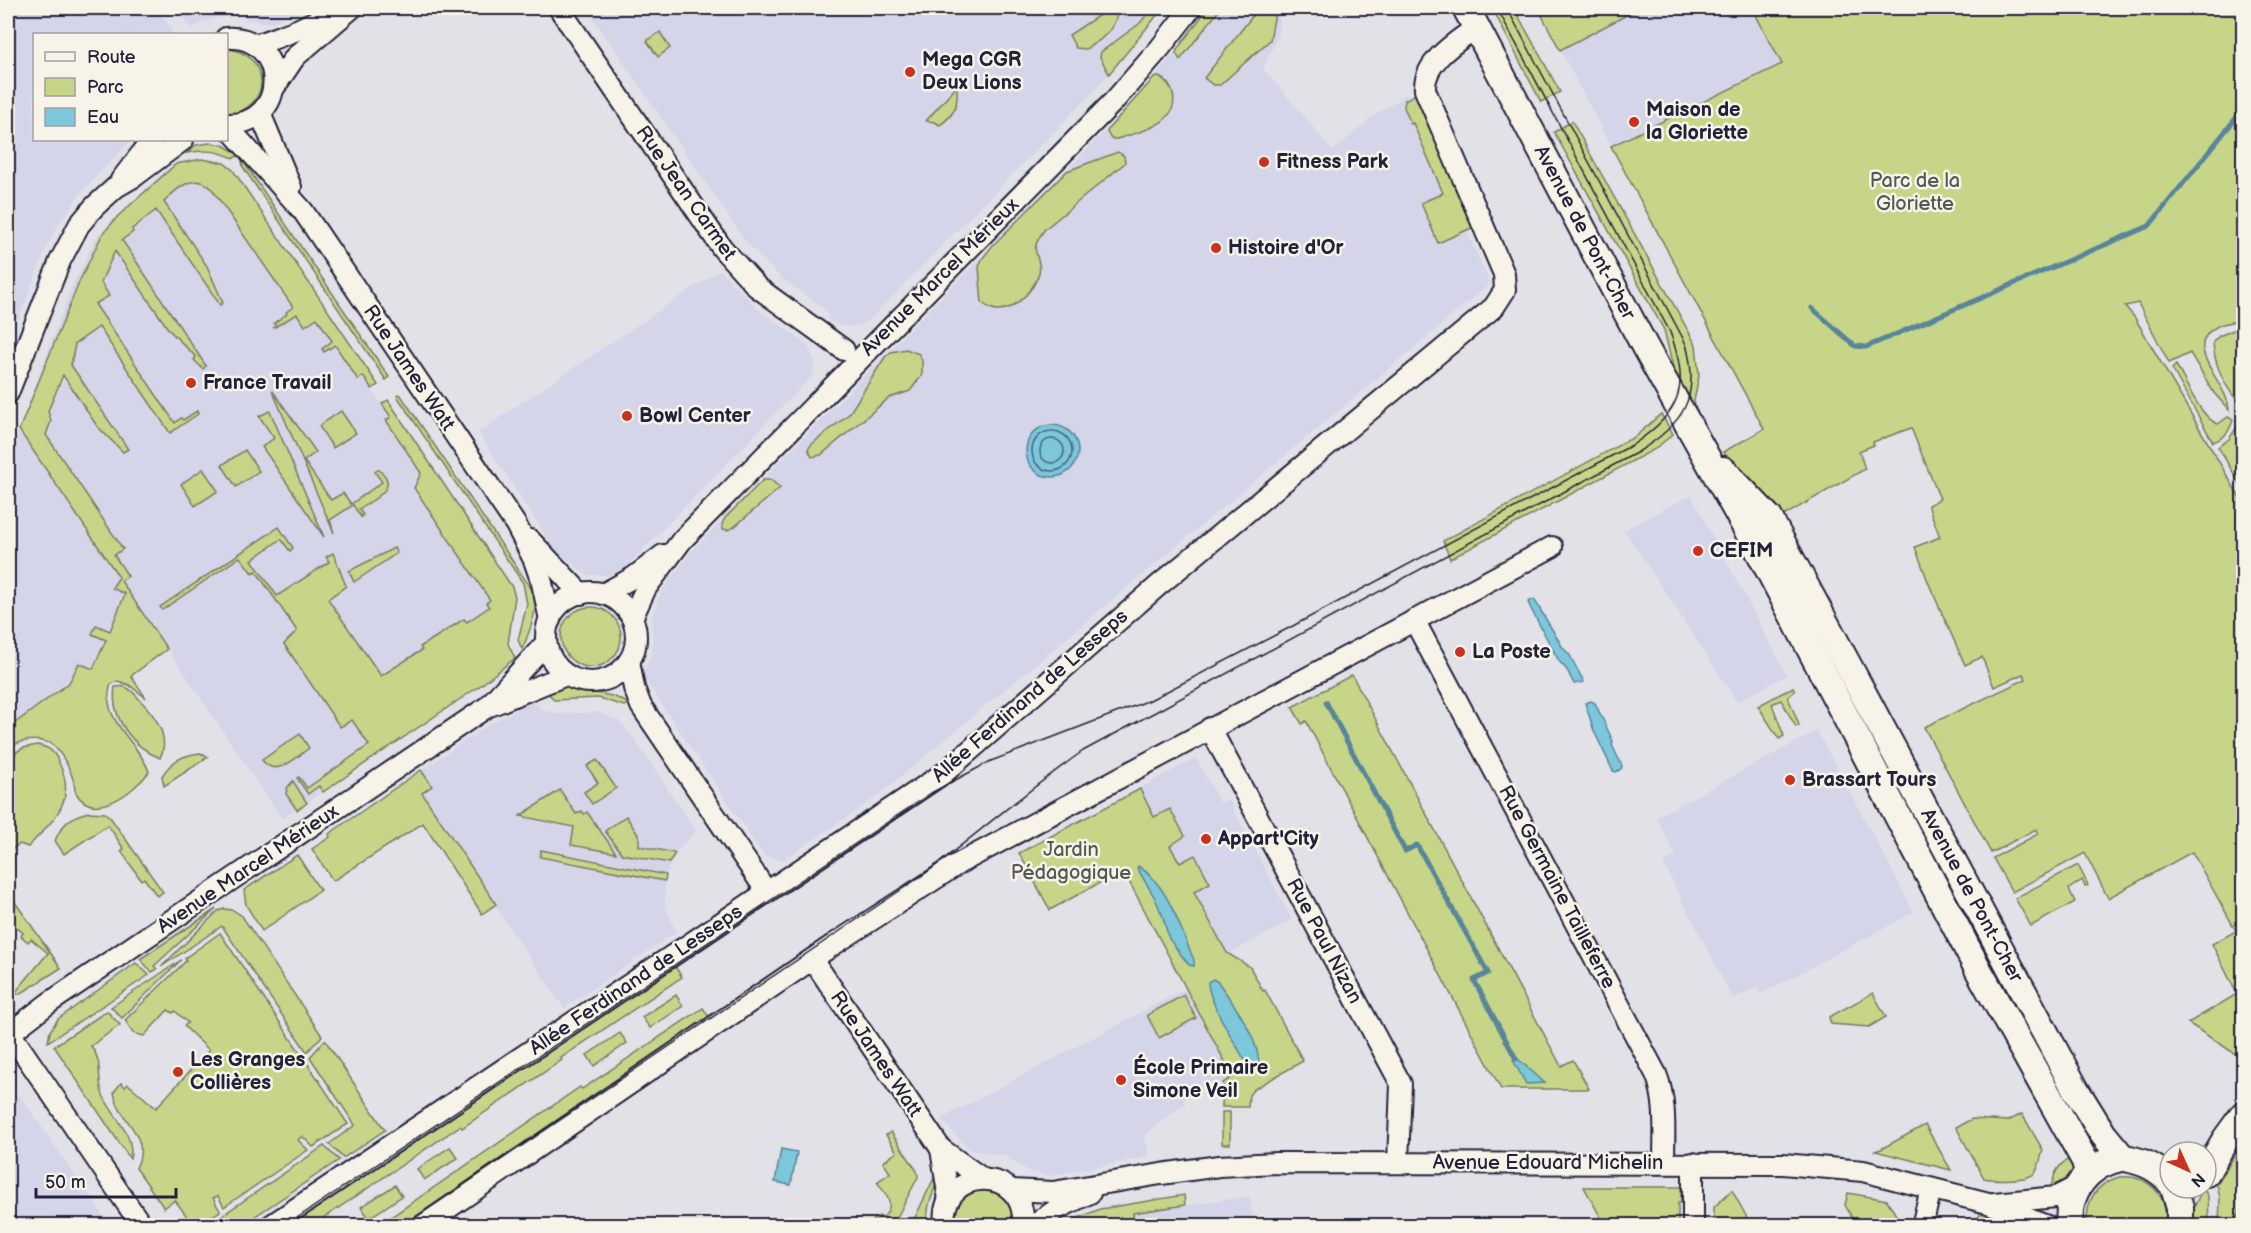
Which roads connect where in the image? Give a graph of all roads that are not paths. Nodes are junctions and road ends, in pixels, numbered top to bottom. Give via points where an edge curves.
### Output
1 (345, 8) edge
2 (352, 8) edge
3 (559, 8) edge
4 (1191, 8) edge
5 (1471, 17) edge
6 (228, 38) edge
7 (256, 45) junction
8 (274, 88) junction
9 (260, 113) junction
10 (228, 124) edge
11 (228, 126) edge
12 (151, 141) edge
13 (182, 141) edge
14 (116, 187) junction
15 (303, 211) junction
16 (844, 350) dead end
17 (8, 393) edge
18 (1704, 456) junction
19 (516, 525) junction
20 (682, 540) junction
21 (1552, 547) dead end
22 (581, 594) junction
23 (603, 594) junction
24 (632, 618) junction
25 (550, 620) junction
26 (1414, 620) junction
27 (546, 643) junction
28 (629, 661) junction
29 (566, 675) junction
30 (599, 682) junction
31 (641, 706) junction
32 (487, 708) junction
33 (1210, 728) junction
34 (767, 892) junction
35 (813, 960) junction
36 (9, 1032) edge
37 (2244, 1114) edge
38 (2218, 1143) edge
39 (940, 1149) junction
40 (2122, 1157) junction
41 (1398, 1163) junction
42 (1664, 1163) junction
43 (1693, 1163) junction
44 (2158, 1170) edge
45 (983, 1179) junction
46 (2083, 1180) junction
47 (1106, 1185) junction
48 (1931, 1188) junction
49 (1011, 1190) junction
50 (949, 1200) junction
51 (1988, 1203) junction
52 (943, 1223) edge
53 (142, 1226) edge
54 (270, 1226) edge
55 (422, 1226) edge
56 (1023, 1226) edge
57 (1033, 1226) edge
58 (1693, 1226) edge
59 (1922, 1226) edge
60 (2047, 1226) edge
61 (2070, 1226) edge

1 - 7 street
2 - 8 street via 294,57
3 - 16 street, Rue Jean Carmet via 722,248 757,287
4 - 20 street, Avenue Marcel Mérieux via 1114,101
5 - 18 main road, Avenue de Pont-Cher
5 - 34 street, Allée Ferdinand de Lesseps via 1434,63 1425,90 1504,274 1505,290 1494,308 1158,585 944,773
6 - 7 street
7 - 8 street via 271,64
8 - 9 street
9 - 10 street via 244,122
9 - 15 street, Rue James Watt
11 - 15 street, Rue James Watt
12 - 14 street
13 - 14 street
14 - 17 street via 84,219 67,245
15 - 19 street, Rue James Watt
18 - 40 main road, Avenue de Pont-Cher via 1718,465 1769,518 2077,1092
18 - 46 main road, Avenue de Pont-Cher via 1760,553 1979,971 2085,1161
19 - 22 street, Rue James Watt
19 - 25 street, Rue James Watt via 534,560
20 - 23 street, Avenue Marcel Mérieux via 634,577
20 - 24 street, Avenue Marcel Mérieux via 646,588
21 - 26 street
22 - 23 street
22 - 25 street via 557,608
23 - 24 street via 615,599
24 - 28 street via 636,640
25 - 27 street
26 - 33 street
26 - 42 street, Rue Germaine Tailleferre via 1656,1074 1663,1116
27 - 29 street via 556,666
27 - 32 street, Avenue Marcel Mérieux
28 - 30 street via 621,671
28 - 31 street
29 - 30 street
29 - 32 street, Avenue Marcel Mérieux
30 - 31 street
31 - 34 street
32 - 36 street, Avenue Marcel Mérieux
33 - 35 street via 958,864
33 - 41 street, Rue Paul Nizan via 1401,1084
34 - 54 street, Allée Ferdinand de Lesseps
35 - 39 street, Rue James Watt
35 - 55 street
36 - 53 street
37 - 38 main road
39 - 45 street, Rue James Watt
39 - 50 street, Rue James Watt
40 - 44 main road
40 - 46 main road via 2098,1166
41 - 42 street, Avenue Edouard Michelin
41 - 47 street, Avenue Edouard Michelin via 1276,1162 1161,1174
42 - 43 street, Avenue Edouard Michelin
43 - 48 street, Avenue Edouard Michelin via 1783,1164 1863,1171
43 - 58 street
45 - 49 street, Rue James Watt
45 - 50 street via 963,1185
46 - 51 street, Avenue Edouard Michelin via 2056,1197
46 - 61 main road via 2070,1210
47 - 49 street, Avenue Edouard Michelin via 1053,1192
47 - 57 street, Avenue Edouard Michelin
48 - 51 street, Avenue Edouard Michelin
48 - 59 street
49 - 56 street via 1023,1211
50 - 52 street
51 - 60 street, Avenue Edouard Michelin

